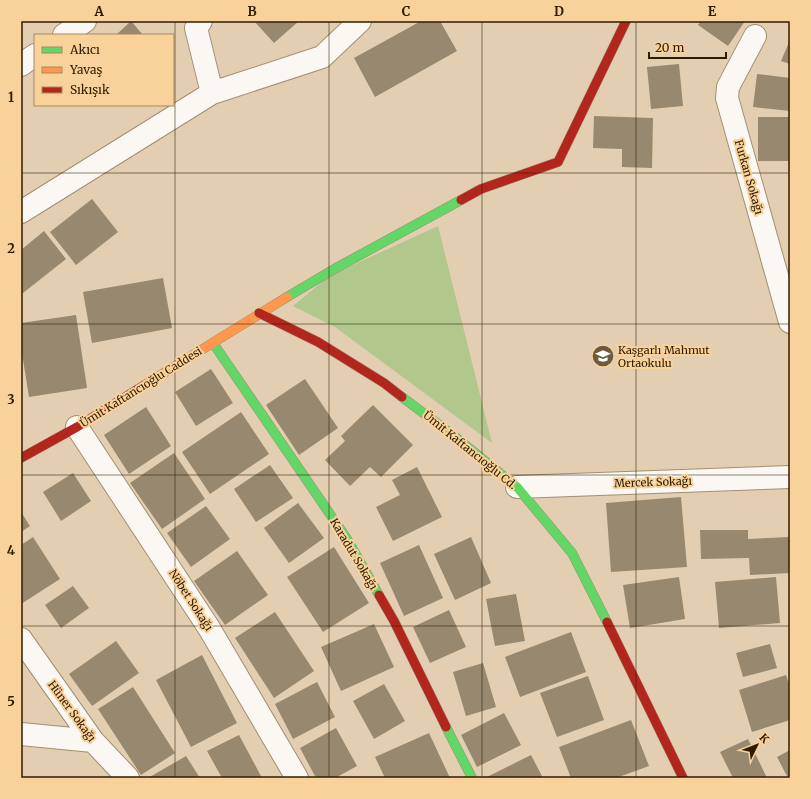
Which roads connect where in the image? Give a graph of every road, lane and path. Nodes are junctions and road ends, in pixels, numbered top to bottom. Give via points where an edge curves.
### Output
1 (85, 21) edge
2 (201, 21) edge
3 (360, 21) edge
4 (626, 21) edge
5 (66, 34) edge
6 (755, 36) dead end
7 (34, 56) edge
8 (21, 65) edge
9 (212, 93) junction
10 (21, 212) edge
11 (259, 313) junction
12 (790, 322) edge
13 (213, 343) junction
14 (77, 427) junction
15 (21, 458) edge
16 (790, 477) edge
17 (517, 487) junction
18 (21, 639) edge
19 (21, 734) edge
20 (93, 741) junction
21 (128, 778) edge
22 (297, 778) edge
23 (472, 778) edge
24 (683, 778) edge

1 - 5 street
2 - 9 street via 196,28
3 - 9 street via 322,57
4 - 11 street, Ümit Kaftancıoğlu Caddesi via 558,162 481,189
6 - 12 street, Furkan Sokağı via 728,87 727,98
7 - 8 street
9 - 10 street
11 - 13 street, Ümit Kaftancıoğlu Caddesi
11 - 17 street, Ümit Kaftancıoğlu Cd. via 318,342 384,383
13 - 14 street, Ümit Kaftancıoğlu Caddesi
13 - 23 street, Karadut Sokağı via 347,539 394,621
14 - 15 street, Ümit Kaftancıoğlu Caddesi
14 - 22 street, Nöbet Sokağı via 210,628
16 - 17 street, Mercek Sokağı
17 - 24 street, Ümit Kaftancıoğlu Cd. via 572,553
18 - 20 street, Hüner Sokağı
19 - 20 street
20 - 21 street, Hüner Sokağı

